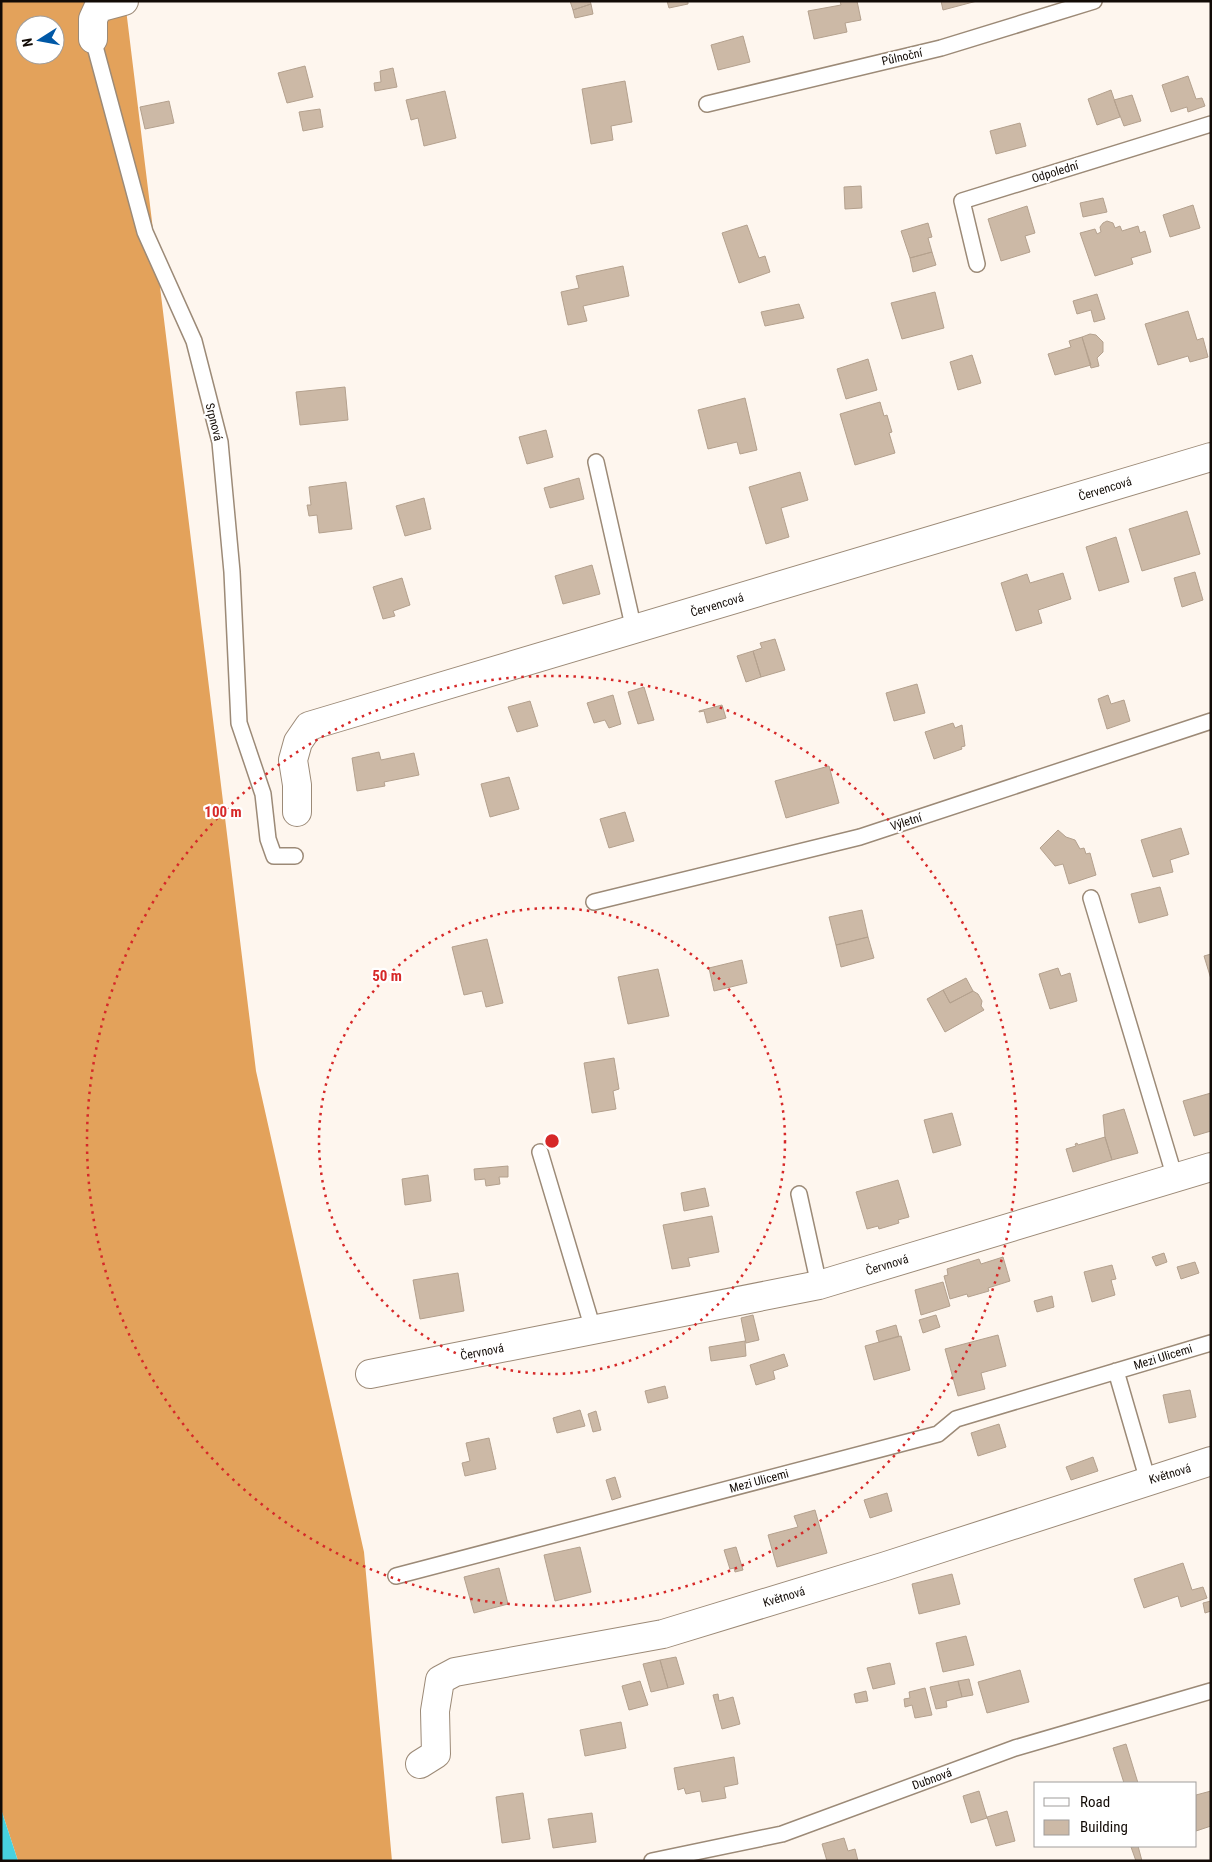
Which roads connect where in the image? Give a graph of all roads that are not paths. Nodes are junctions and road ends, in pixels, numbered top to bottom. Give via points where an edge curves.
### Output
1 (124, 1) edge
2 (1094, 1) edge
3 (93, 39) joint
4 (707, 104) dead end
5 (1211, 124) edge
6 (977, 264) dead end
7 (1211, 458) edge
8 (596, 462) dead end
9 (634, 630) junction
10 (1211, 721) edge
11 (297, 812) dead end
12 (295, 856) dead end
13 (1091, 898) dead end
14 (594, 902) dead end
15 (540, 1152) dead end
16 (1211, 1167) edge
17 (1175, 1178) junction
18 (799, 1194) dead end
19 (819, 1286) junction
20 (593, 1329) junction
21 (1211, 1343) edge
22 (1116, 1371) junction
23 (370, 1374) dead end
24 (1211, 1461) edge
25 (1148, 1481) junction
26 (396, 1576) dead end
27 (1211, 1691) edge
28 (420, 1764) dead end
29 (652, 1861) edge

1 - 3 street, Srpnová via 98,8 92,18
2 - 4 lane, Půlnoční via 941,48
3 - 12 lane, Srpnová via 145,232 194,341 220,442 232,572 239,723 263,794 268,839 274,856
5 - 6 lane, Odpolední via 962,201
7 - 9 street, Červencová
8 - 9 lane
9 - 11 street, Červencová via 309,726 298,742 293,760
10 - 14 lane, Výletní via 860,837
13 - 17 lane
15 - 20 lane
16 - 17 street, Červnová
17 - 19 street, Červnová
18 - 19 lane
19 - 20 street, Červnová
20 - 23 street, Červnová
21 - 22 lane, Mezi Ulicemi
22 - 25 lane
22 - 26 lane, Mezi Ulicemi via 956,1419 938,1434
24 - 25 street, Květnová
25 - 28 street, Květnová via 663,1634 455,1672 440,1680 435,1711 436,1754
27 - 29 lane, Dubnová via 1015,1748 782,1834

